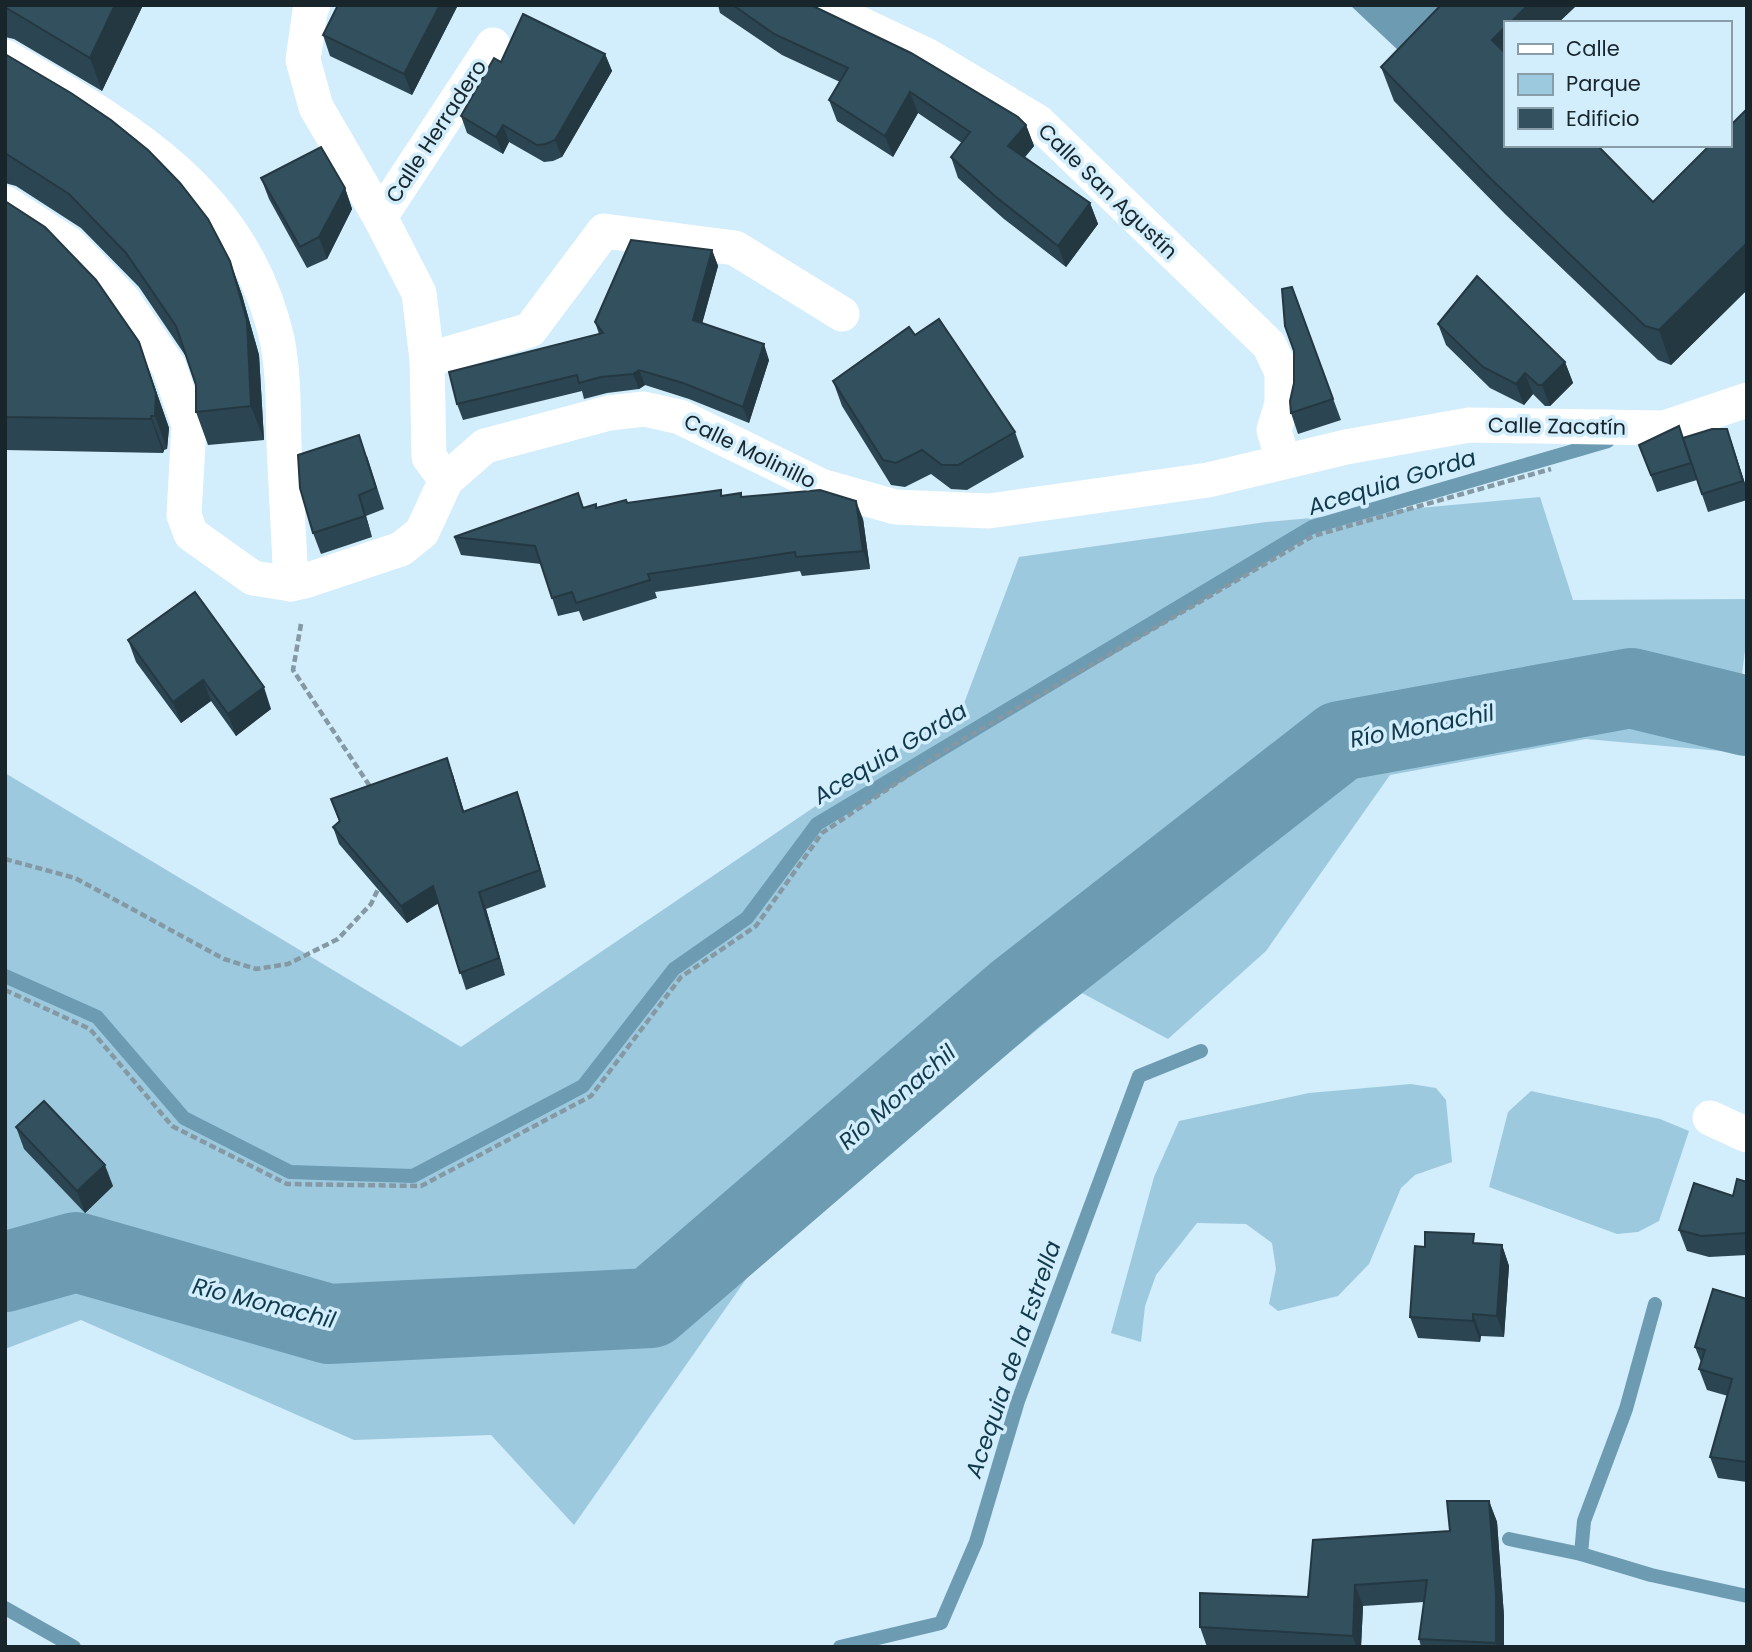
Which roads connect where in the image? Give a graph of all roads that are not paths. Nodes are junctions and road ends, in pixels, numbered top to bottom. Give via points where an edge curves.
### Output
1 (313, 5) edge
2 (820, 5) edge
3 (493, 45) dead end
4 (5, 57) edge
5 (5, 203) edge
6 (380, 217) junction
7 (842, 314) dead end
8 (427, 360) junction
9 (1747, 400) edge
10 (1283, 463) junction
11 (446, 480) junction
12 (298, 583) junction
13 (1710, 1118) dead end
14 (1747, 1135) edge

1 - 6 street, Calle Herradero via 303,60 316,107
2 - 10 street, Calle San Agustín via 928,56 1038,122 1269,345 1282,372 1282,404 1274,430
3 - 6 street, Calle Herradero
4 - 12 street via 85,103 163,158 224,222 247,258 277,341
5 - 12 street, Calle Molinillo via 69,245 124,301 169,366 189,425 184,515 191,534 253,578
6 - 8 street, Calle Herradero via 419,293
7 - 8 street via 735,248 604,231 530,330
8 - 11 street, Calle Herradero via 429,457
9 - 10 street, Calle Zacatín via 1664,428 1469,425
10 - 11 street, Calle Molinillo via 1208,480 989,511 895,508 821,486 681,417 644,409 609,413 485,446
11 - 12 street, Calle Molinillo via 422,532 401,549
13 - 14 street

